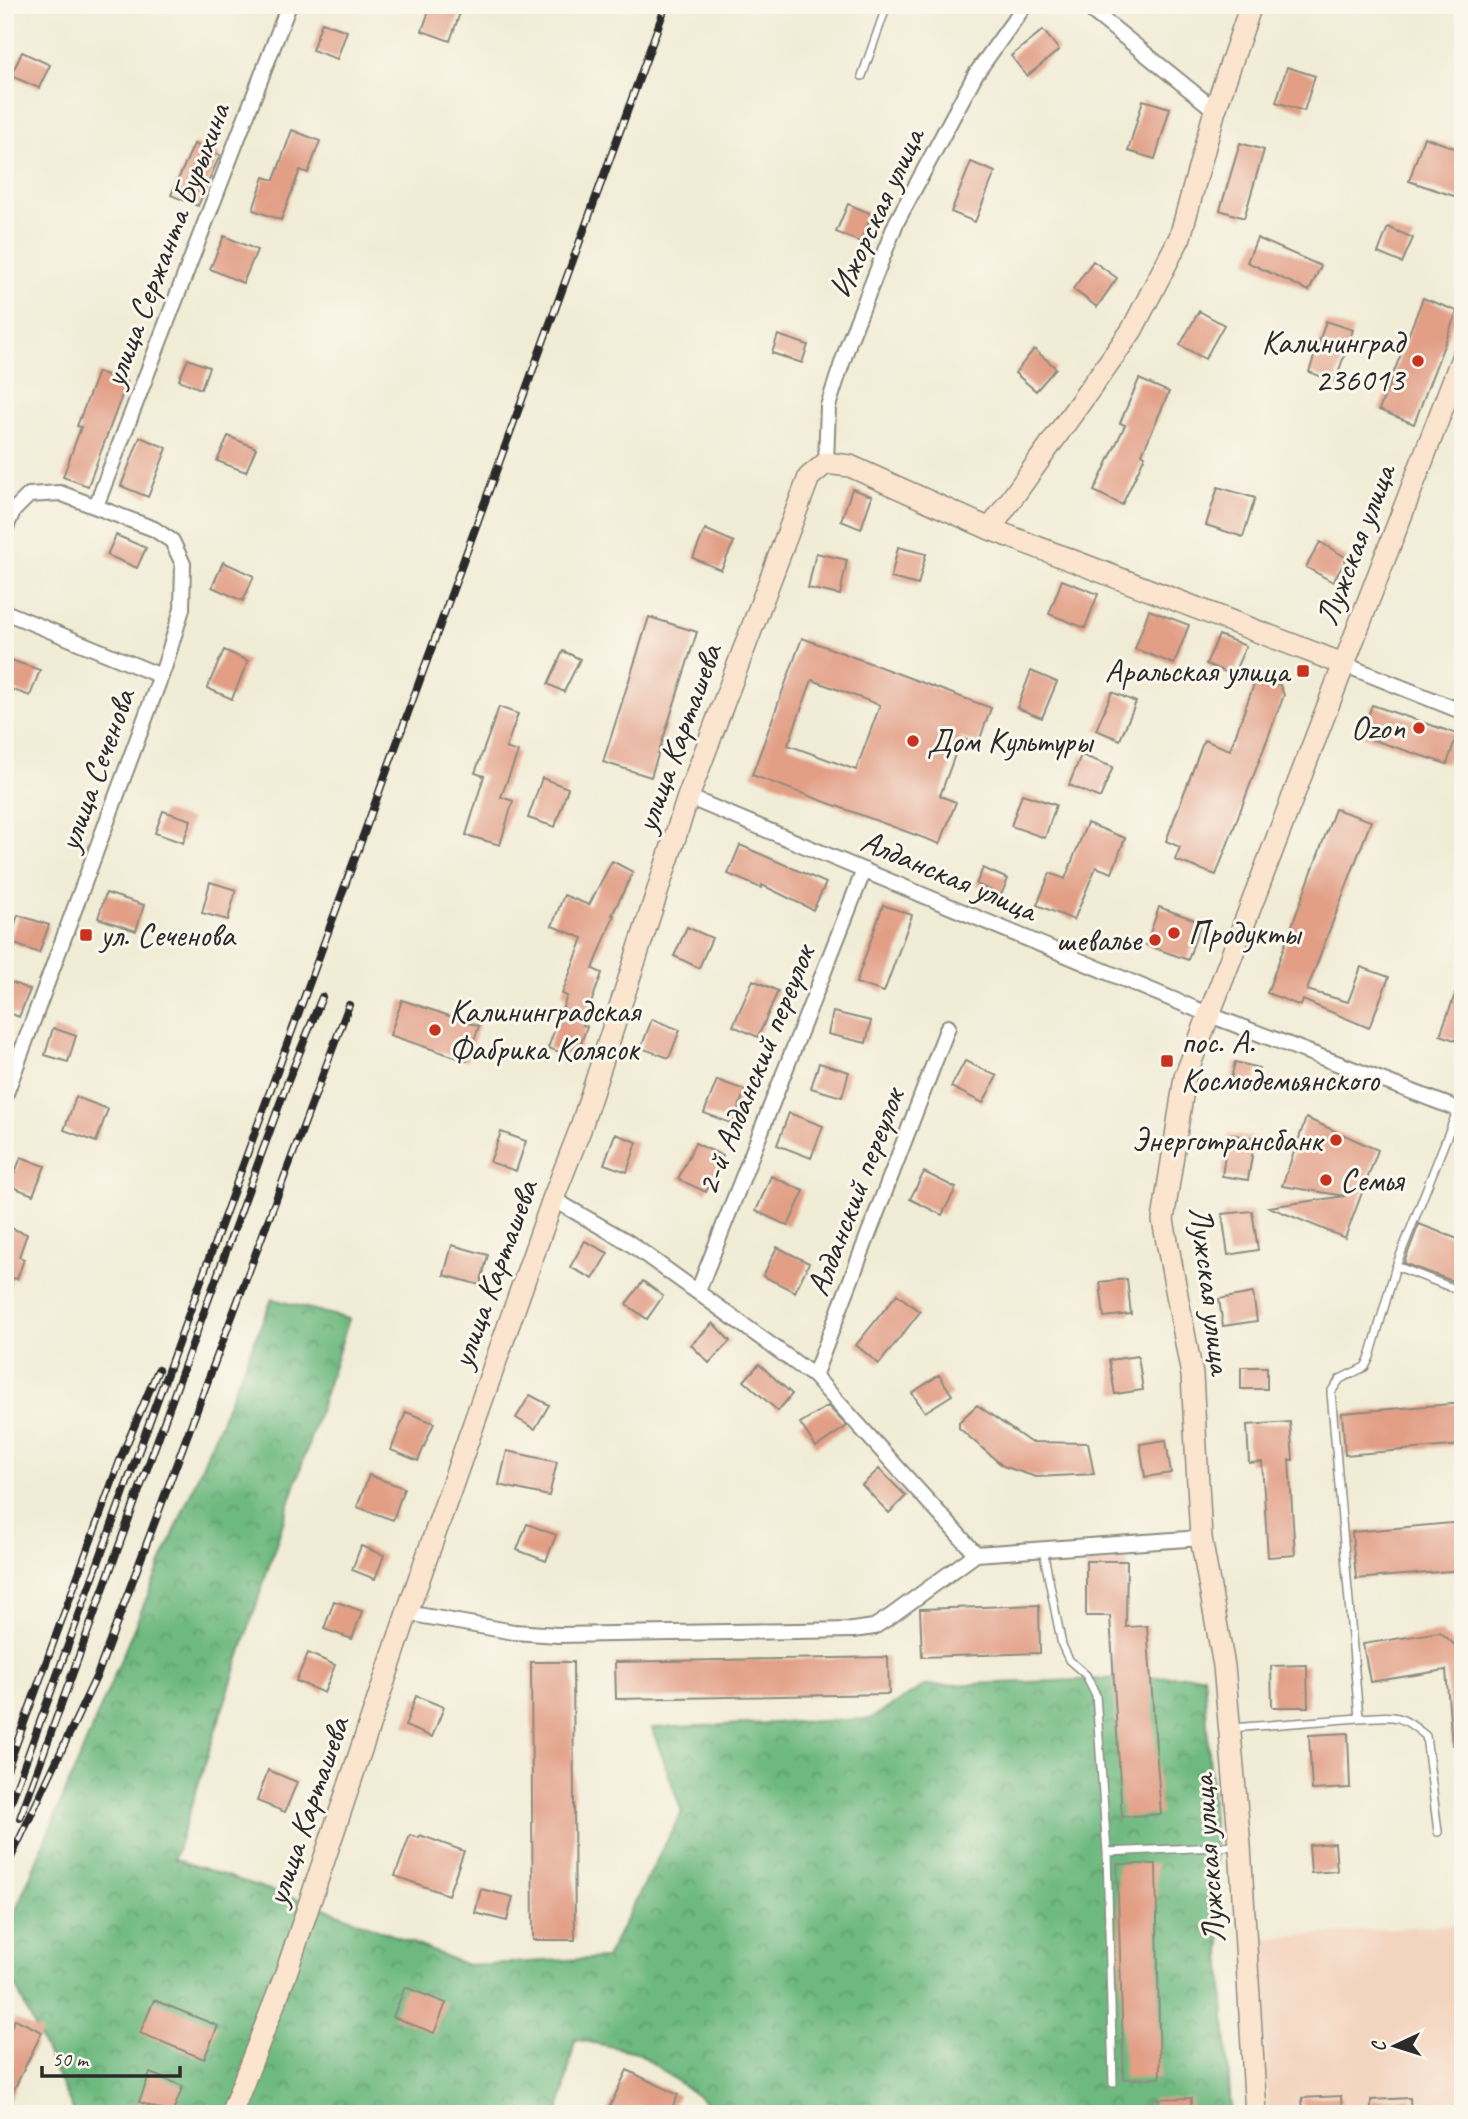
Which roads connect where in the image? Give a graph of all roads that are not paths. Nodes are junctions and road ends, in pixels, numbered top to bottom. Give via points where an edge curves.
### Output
1 (289, 5) edge
2 (887, 5) edge
3 (1025, 5) edge
4 (1084, 5) edge
5 (1251, 5) edge
6 (862, 76) dead end
7 (1215, 110) junction
8 (1463, 355) edge
9 (826, 463) junction
10 (96, 506) junction
11 (5, 530) edge
12 (990, 530) junction
13 (5, 612) edge
14 (1343, 664) junction
15 (161, 677) junction
16 (1463, 712) edge
17 (688, 797) junction
18 (864, 870) junction
19 (1210, 1015) junction
20 (948, 1027) dead end
21 (5, 1096) edge
22 (1460, 1110) edge
23 (553, 1199) junction
24 (1396, 1266) junction
25 (698, 1291) junction
26 (1463, 1292) edge
27 (814, 1376) junction
28 (1201, 1538) junction
29 (1042, 1549) junction
30 (976, 1554) junction
31 (407, 1613) junction
32 (1359, 1718) junction
33 (1230, 1728) junction
34 (1438, 1832) dead end
35 (1240, 1846) junction
36 (1107, 1852) junction
37 (1113, 2083) dead end
38 (231, 2114) edge
39 (1256, 2114) edge

1 - 10 street, улица Сержанта Бурыхина
2 - 6 lane
3 - 9 street, Ижорская улица via 975,75 896,223 828,405
4 - 7 street
5 - 7 main road
7 - 12 main road via 1180,237 1132,330
8 - 14 main road, Лужская улица
9 - 12 main road via 850,466
9 - 17 main road, улица Карташева via 809,477
10 - 11 street, улица Сеченова via 60,493 29,495 13,511
10 - 15 street, улица Сеченова via 172,541 183,565 182,609
12 - 14 main road
13 - 15 street
14 - 16 street
14 - 19 main road, Лужская улица
15 - 21 street, улица Сеченова
17 - 18 street, Алданская улица
17 - 23 main road, улица Карташева via 580,1130
18 - 19 street, Алданская улица
18 - 25 street, 2-й Алданский переулок
19 - 22 street, Алданская улица
19 - 28 main road, Лужская улица via 1185,1077 1163,1220 1192,1375
20 - 27 street, Алданский переулок
22 - 24 lane
23 - 25 street via 628,1242
23 - 31 main road, улица Карташева
24 - 26 lane
24 - 32 lane via 1365,1367 1340,1379 1331,1392
25 - 27 street
27 - 30 street
28 - 29 street
28 - 33 main road, Лужская улица
29 - 30 street
29 - 36 lane via 1062,1645 1096,1695
30 - 31 street via 874,1626 853,1630 558,1635
31 - 38 main road, улица Карташева via 285,1976
32 - 33 lane
32 - 34 lane via 1408,1720 1426,1735
33 - 35 main road, Лужская улица
35 - 36 lane
35 - 39 main road, Лужская улица
36 - 37 lane

